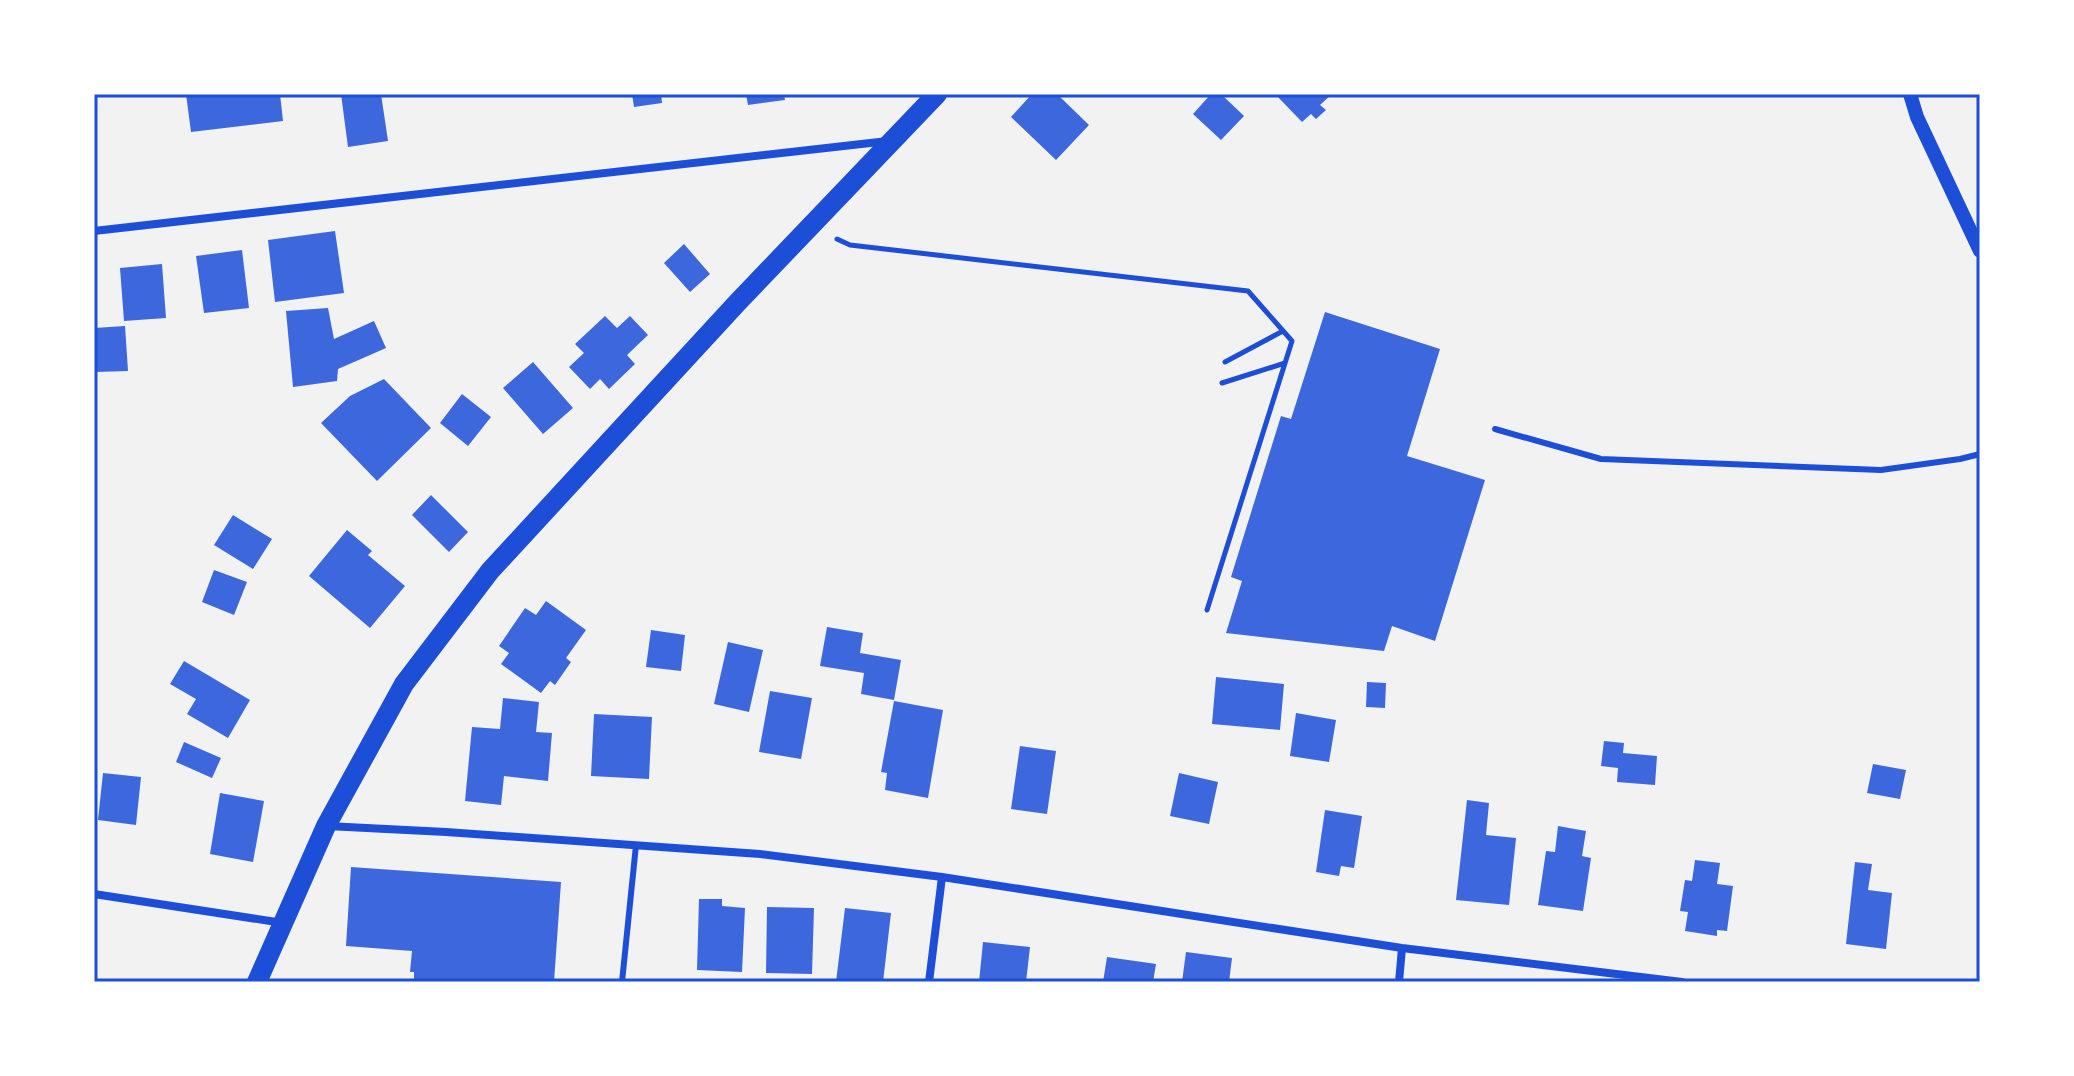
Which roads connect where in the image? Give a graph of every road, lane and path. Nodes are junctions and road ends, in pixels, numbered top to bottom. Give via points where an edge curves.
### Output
1 (937, 94) edge
2 (1910, 94) edge
3 (894, 140) junction
4 (811, 226) junction
5 (94, 231) edge
6 (1980, 251) edge
7 (1283, 331) junction
8 (1225, 362) dead end
9 (1286, 363) junction
10 (1222, 383) dead end
11 (1495, 429) dead end
12 (1980, 454) edge
13 (1207, 610) dead end
14 (326, 826) junction
15 (636, 845) junction
16 (942, 877) junction
17 (94, 894) edge
18 (284, 923) junction
19 (1402, 948) junction
20 (257, 982) edge
21 (622, 982) edge
22 (929, 982) edge
23 (1399, 982) edge
24 (1682, 982) edge

1 - 3 main road
2 - 6 street
3 - 4 main road
3 - 5 street
4 - 7 path via 850,245 1248,291
4 - 14 main road via 490,571 404,684
7 - 8 path
7 - 9 path via 1292,341
9 - 10 path
9 - 13 path
11 - 12 lane via 1601,459 1881,470
14 - 15 street
14 - 18 main road
15 - 16 street
15 - 21 lane
16 - 19 street
16 - 22 street
17 - 18 street
18 - 20 main road
19 - 23 street
19 - 24 street

